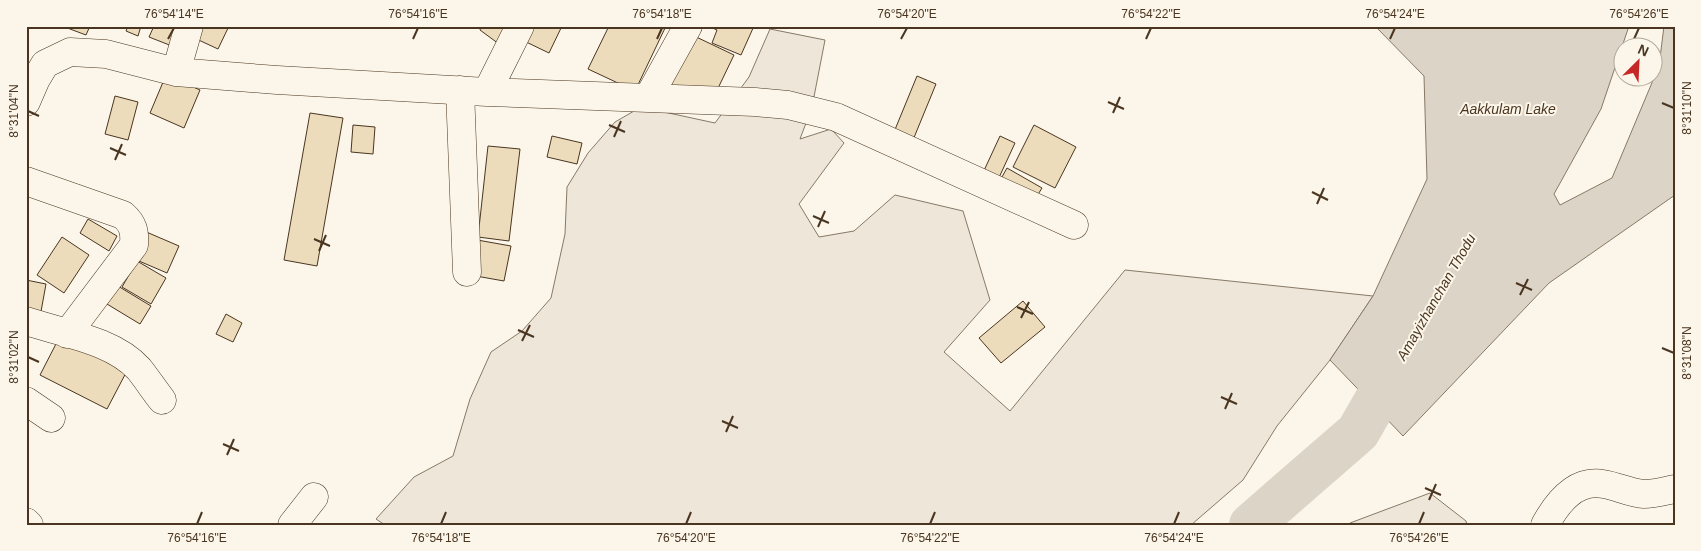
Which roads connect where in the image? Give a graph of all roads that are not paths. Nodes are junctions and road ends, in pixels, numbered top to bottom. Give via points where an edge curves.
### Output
1 (189, 26) edge
2 (520, 26) edge
3 (688, 26) edge
4 (176, 72) junction
5 (29, 85) edge
6 (473, 91) junction
7 (648, 98) junction
8 (26, 181) edge
9 (1074, 225) dead end
10 (467, 272) dead end
11 (26, 321) edge
12 (67, 334) junction
13 (162, 400) dead end
14 (26, 401) edge
15 (52, 418) dead end
16 (1675, 489) edge
17 (314, 497) dead end
18 (26, 522) edge
19 (29, 525) edge
20 (292, 525) edge
21 (1545, 525) edge

1 - 4 street
2 - 6 street
3 - 7 street
4 - 5 street via 106,54 70,52 44,64
4 - 6 street
6 - 7 street
6 - 10 street
7 - 9 street via 788,105 836,117
8 - 12 street via 123,215 131,222 135,233 134,245
11 - 12 street
12 - 13 street via 118,352 138,368
14 - 15 street
16 - 21 street via 1645,494 1603,484 1588,484 1556,504
17 - 20 street
18 - 19 street

